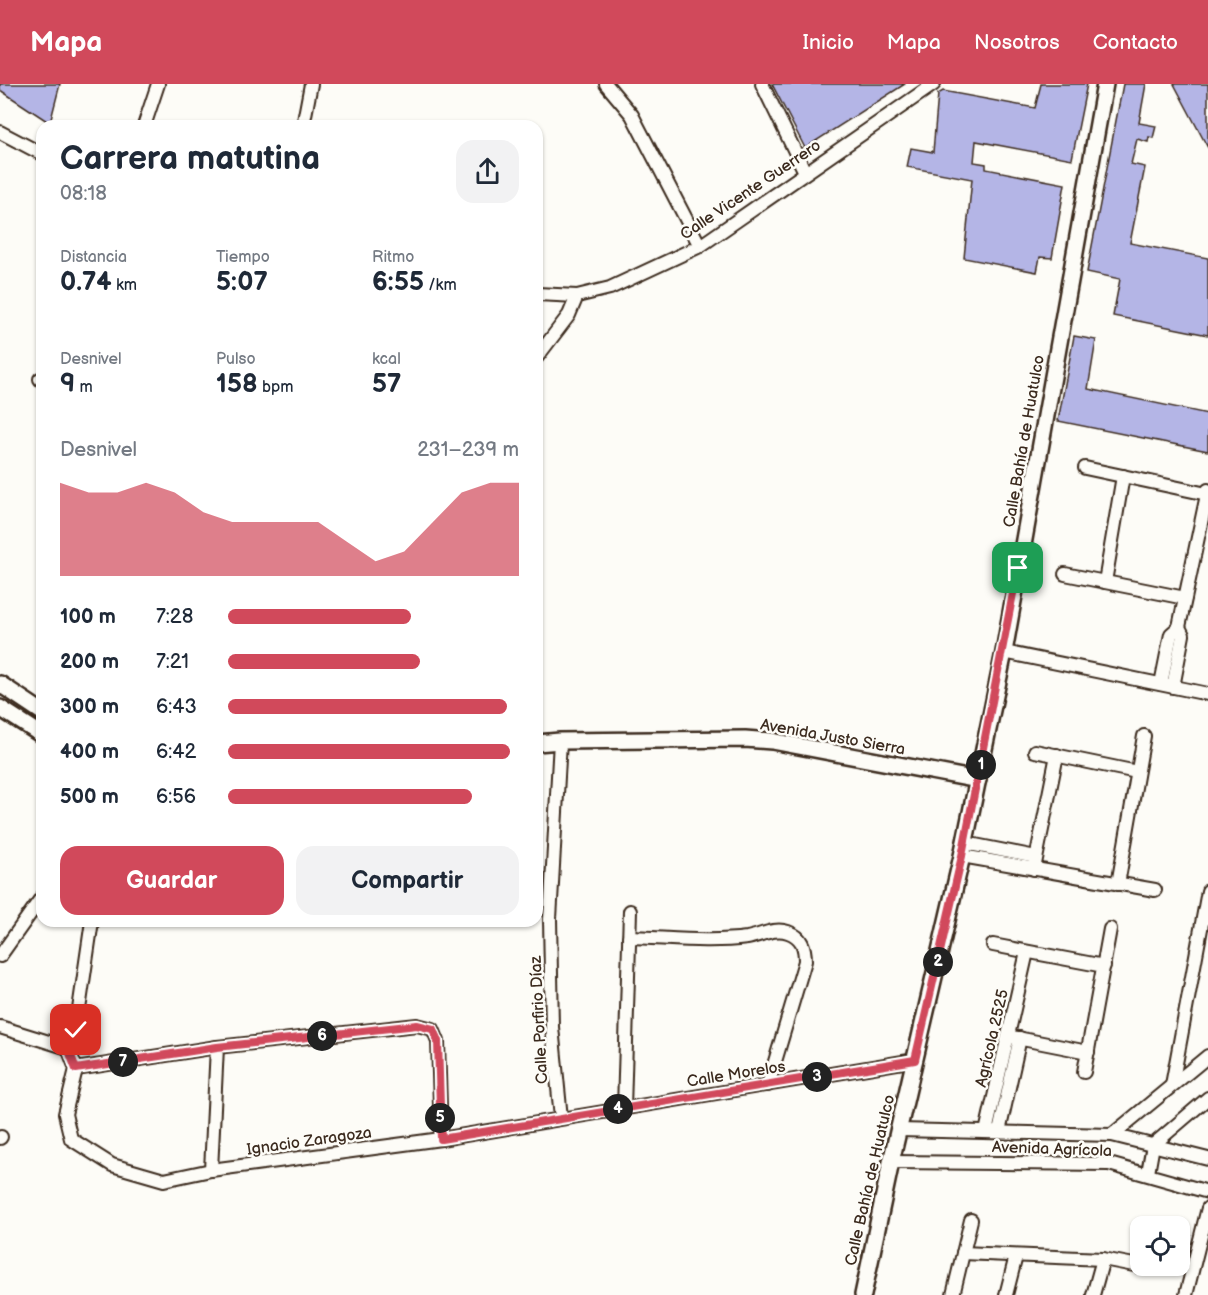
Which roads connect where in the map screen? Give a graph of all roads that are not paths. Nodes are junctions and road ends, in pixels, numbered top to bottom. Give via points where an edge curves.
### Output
1 (158, 84) edge
2 (311, 84) edge
3 (606, 84) edge
4 (762, 84) edge
5 (1105, 84) edge
6 (930, 85) edge
7 (146, 120) edge
8 (304, 120) edge
9 (0, 132) edge
10 (36, 151) edge
11 (805, 172) junction
12 (700, 246) junction
13 (543, 294) edge
14 (577, 296) junction
15 (543, 349) edge
16 (1085, 468) dead end
17 (1123, 476) junction
18 (1208, 492) edge
19 (1065, 574) dead end
20 (1105, 582) junction
21 (1185, 598) junction
22 (1004, 652) junction
23 (0, 684) edge
24 (1167, 685) junction
25 (1208, 694) edge
26 (0, 708) edge
27 (36, 708) edge
28 (36, 731) edge
29 (1144, 736) dead end
30 (560, 741) junction
31 (543, 742) edge
32 (1035, 751) dead end
33 (1057, 755) junction
34 (1137, 772) junction
35 (978, 780) junction
36 (964, 849) junction
37 (1035, 863) junction
38 (1118, 884) junction
39 (1155, 890) dead end
40 (1208, 891) edge
41 (36, 905) edge
42 (630, 911) dead end
43 (91, 927) edge
44 (1110, 929) dead end
45 (629, 937) junction
46 (993, 945) dead end
47 (1028, 952) junction
48 (0, 956) edge
49 (1104, 966) junction
50 (0, 1027) edge
51 (1014, 1037) junction
52 (217, 1047) junction
53 (68, 1048) junction
54 (1088, 1052) junction
55 (1208, 1056) edge
56 (915, 1060) junction
57 (76, 1069) junction
58 (1084, 1072) dead end
59 (768, 1085) junction
60 (1172, 1085) junction
61 (1208, 1098) edge
62 (624, 1108) junction
63 (561, 1118) junction
64 (899, 1130) junction
65 (993, 1132) junction
66 (1112, 1134) junction
67 (441, 1139) junction
68 (1153, 1145) junction
69 (1208, 1159) edge
70 (891, 1162) junction
71 (211, 1170) junction
72 (1148, 1173) junction
73 (1208, 1192) edge
74 (1208, 1208) edge
75 (971, 1220) dead end
76 (963, 1253) junction
77 (1016, 1256) junction
78 (1103, 1259) junction
79 (1130, 1264) edge
80 (863, 1295) edge
81 (953, 1295) edge
82 (1006, 1295) edge
83 (1093, 1295) edge
84 (1186, 1295) edge

1 - 7 street
2 - 8 street
3 - 12 street via 633,115
4 - 11 street
5 - 22 street, Calle Bahía de Huatulco
6 - 11 street, Calle Vicente Guerrero
9 - 10 street
11 - 12 street, Calle Vicente Guerrero
12 - 14 street, Calle Vicente Guerrero via 610,288
13 - 14 street, Calle Vicente Guerrero
14 - 15 street via 569,315
16 - 17 street
17 - 18 street
17 - 20 street
18 - 21 street
19 - 20 street
20 - 21 street
21 - 24 street via 1179,627 1183,635
22 - 24 street
22 - 35 street, Calle Bahía de Huatulco
23 - 27 street
24 - 25 street
26 - 28 street
29 - 34 street
30 - 31 street, Avenida Justo Sierra
30 - 35 street, Avenida Justo Sierra via 772,741
30 - 63 street, Calle Porfirio Díaz via 550,919 552,1027
32 - 33 street
33 - 34 street
33 - 37 street
34 - 38 street
35 - 36 street, Calle Bahía de Huatulco
36 - 37 street
36 - 56 street, Calle Bahía de Huatulco
37 - 38 street
38 - 39 street
40 - 60 street
41 - 48 street
42 - 45 street
43 - 53 street via 76,1030
44 - 49 street
45 - 59 street via 719,940 775,930 791,933 800,940 805,961
45 - 62 street
46 - 47 street
47 - 49 street
47 - 51 street, Agrícola 2525
49 - 54 street
50 - 53 street
51 - 54 street
51 - 65 street, Agrícola 2525
52 - 57 street
52 - 67 street via 417,1025 433,1029 438,1041
52 - 71 street
53 - 57 street
54 - 58 street
55 - 60 street
56 - 59 street, Calle Morelos
56 - 64 street, Calle Bahía de Huatulco
57 - 71 street, Ignacio Zaragoza via 65,1114 71,1138 112,1165 164,1180
59 - 62 street, Calle Morelos
60 - 66 street
61 - 68 street
62 - 63 street, Calle Morelos
63 - 67 street, Ignacio Zaragoza
64 - 65 street, Avenida Agrícola
64 - 70 street, Calle Bahía de Huatulco
65 - 66 street, Avenida Agrícola
66 - 68 street, Avenida Agrícola
67 - 71 street, Ignacio Zaragoza
68 - 69 street, Avenida Agrícola
68 - 72 street
70 - 72 street, Avenida Agrícola via 1109,1164
70 - 80 street, Calle Bahía de Huatulco
72 - 73 street, Avenida Agrícola
74 - 84 street
75 - 76 street
76 - 77 street
76 - 81 street
77 - 78 street
77 - 82 street
78 - 79 street
78 - 83 street

